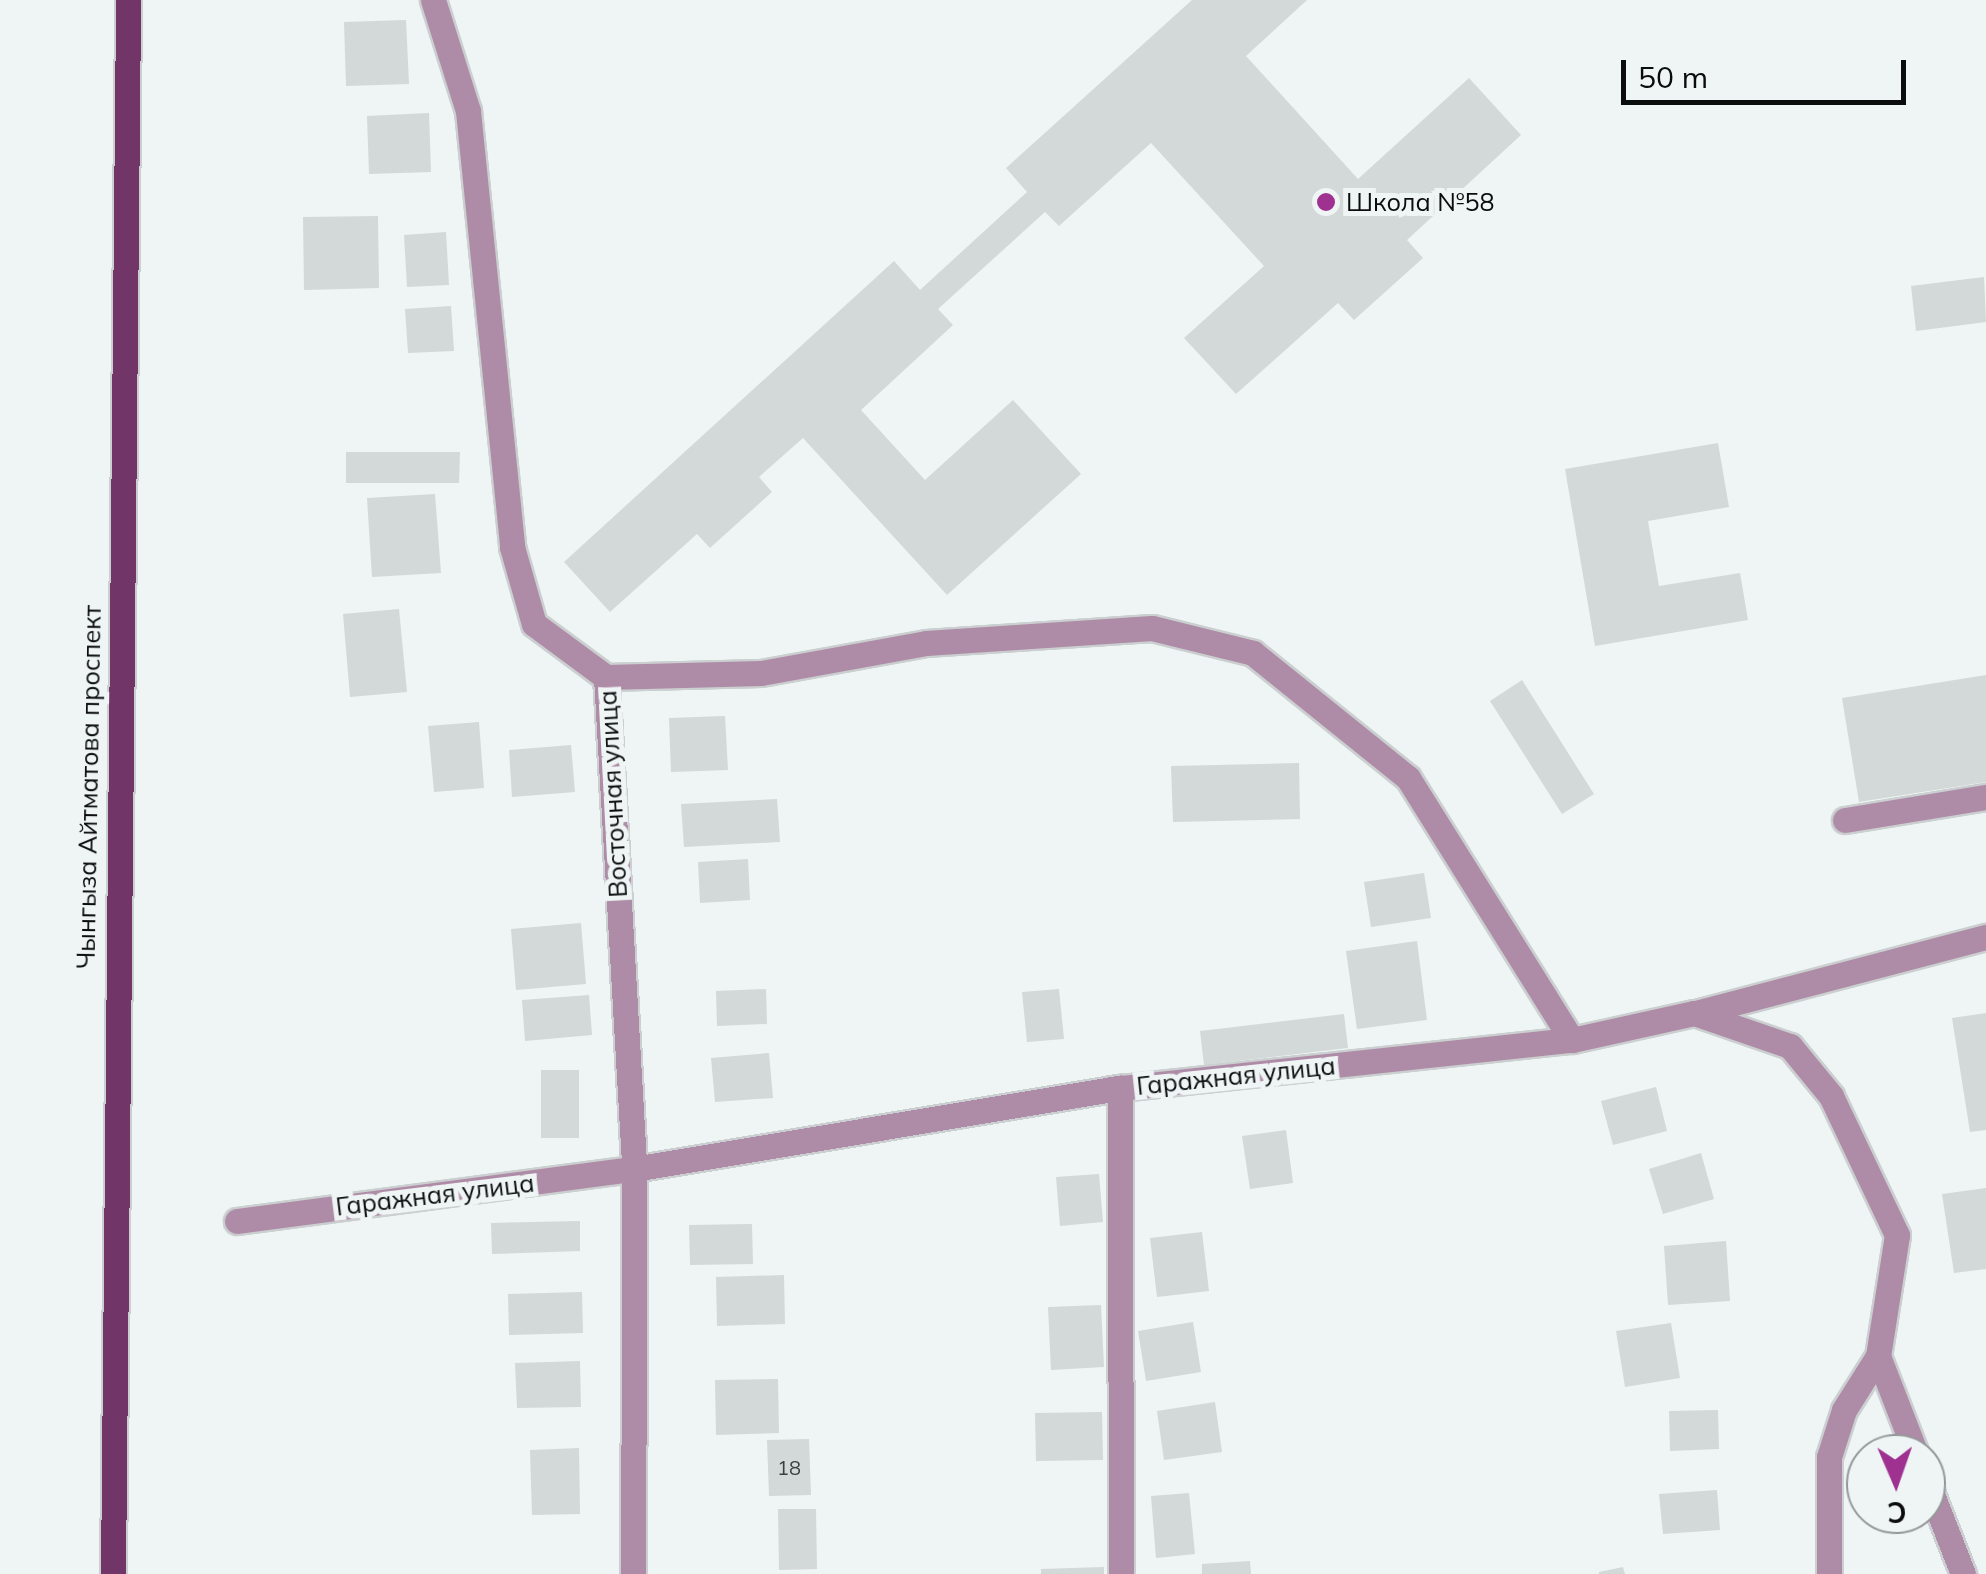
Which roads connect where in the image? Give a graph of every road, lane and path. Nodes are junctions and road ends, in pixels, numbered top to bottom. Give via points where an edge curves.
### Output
1 (128, 0) edge
2 (433, 0) edge
3 (606, 677) junction
4 (1986, 797) edge
5 (1844, 820) dead end
6 (1986, 937) edge
7 (1694, 1014) junction
8 (1572, 1040) junction
9 (1120, 1088) junction
10 (634, 1170) junction
11 (238, 1221) dead end
12 (1878, 1356) junction
13 (1908, 1434) edge
14 (1946, 1532) edge
15 (113, 1574) edge
16 (633, 1574) edge
17 (1121, 1574) edge
18 (1829, 1574) edge
19 (1962, 1574) edge

1 - 15 main road, Чынгыза Айтматова проспект
2 - 3 street, Восточная улица via 468,111 512,547 534,624
3 - 8 street via 761,673 926,642 1152,628 1253,654 1408,778
3 - 10 street, Восточная улица
4 - 5 street
6 - 7 street, Гаражная улица
7 - 8 street, Гаражная улица
7 - 12 street via 1790,1046 1831,1096 1897,1236
8 - 9 street, Гаражная улица
9 - 10 street, Гаражная улица
9 - 17 street
10 - 11 street, Гаражная улица
10 - 16 street, Восточная улица
12 - 13 street
12 - 18 street via 1844,1410 1829,1457
14 - 19 street

